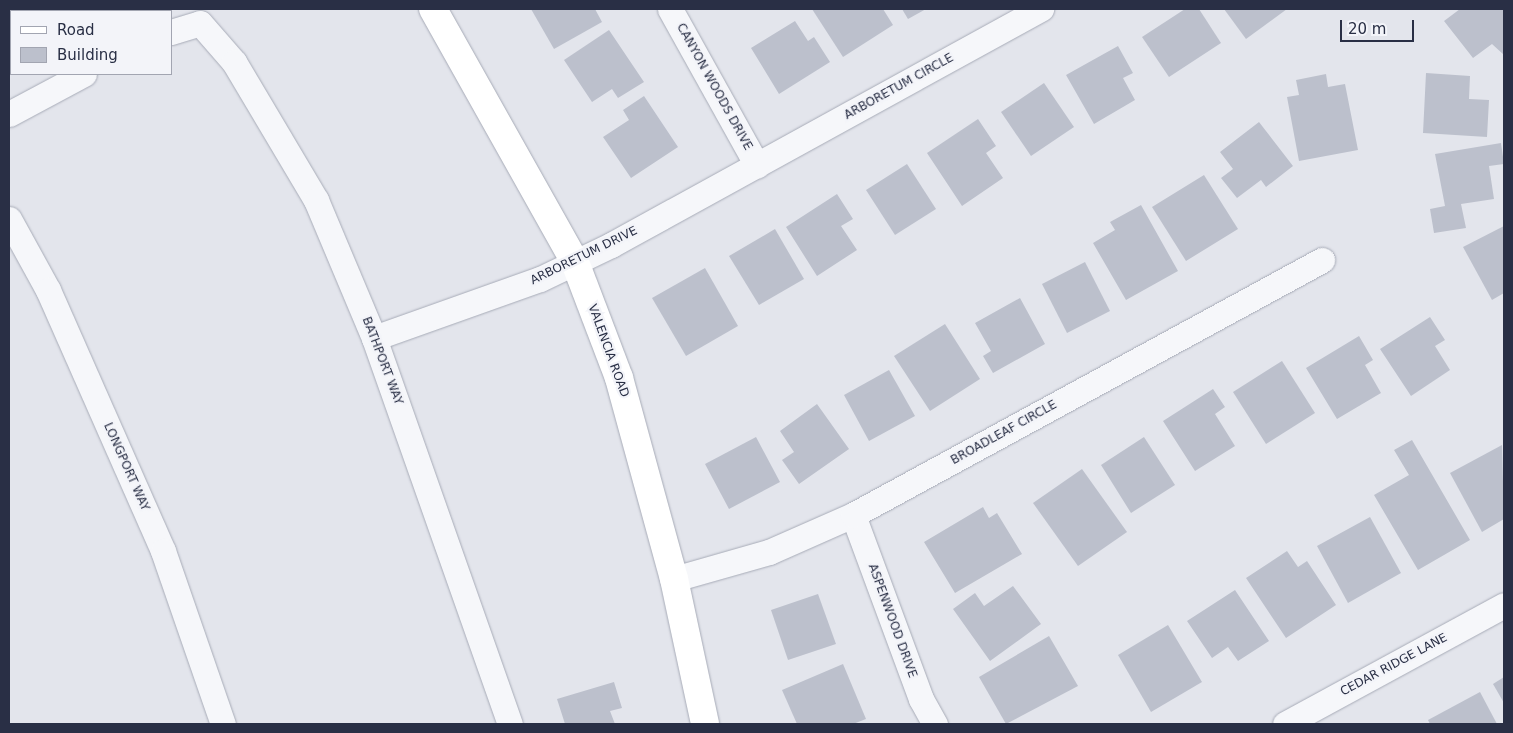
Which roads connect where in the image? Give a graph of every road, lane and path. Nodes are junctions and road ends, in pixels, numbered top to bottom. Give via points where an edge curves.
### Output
1 (433, 9) edge
2 (670, 9) edge
3 (1041, 9) edge
4 (172, 32) edge
5 (82, 75) edge
6 (9, 114) edge
7 (757, 164) junction
8 (9, 219) edge
9 (1322, 260) dead end
10 (575, 262) junction
11 (374, 338) junction
12 (853, 515) junction
13 (674, 579) junction
14 (1504, 606) edge
15 (223, 724) edge
16 (510, 724) edge
17 (705, 724) edge
18 (935, 724) edge
19 (1285, 724) edge

1 - 10 street, VALENCIA ROAD
2 - 7 street, CANYON WOODS DRIVE
3 - 7 street, ARBORETUM CIRCLE
4 - 11 street, BATHPORT WAY via 200,23 234,62 316,200
5 - 6 street
7 - 10 street, ARBORETUM DRIVE
8 - 15 street, LONGPORT WAY via 48,290 163,551
9 - 12 street, BROADLEAF CIRCLE
10 - 11 street, ARBORETUM DRIVE
10 - 13 street, VALENCIA ROAD via 620,378
11 - 16 street, BATHPORT WAY
12 - 13 street, BROADLEAF CIRCLE via 769,552
12 - 18 street, ASPENWOOD DRIVE via 921,699
13 - 17 street, VALENCIA ROAD
14 - 19 street, CEDAR RIDGE LANE

